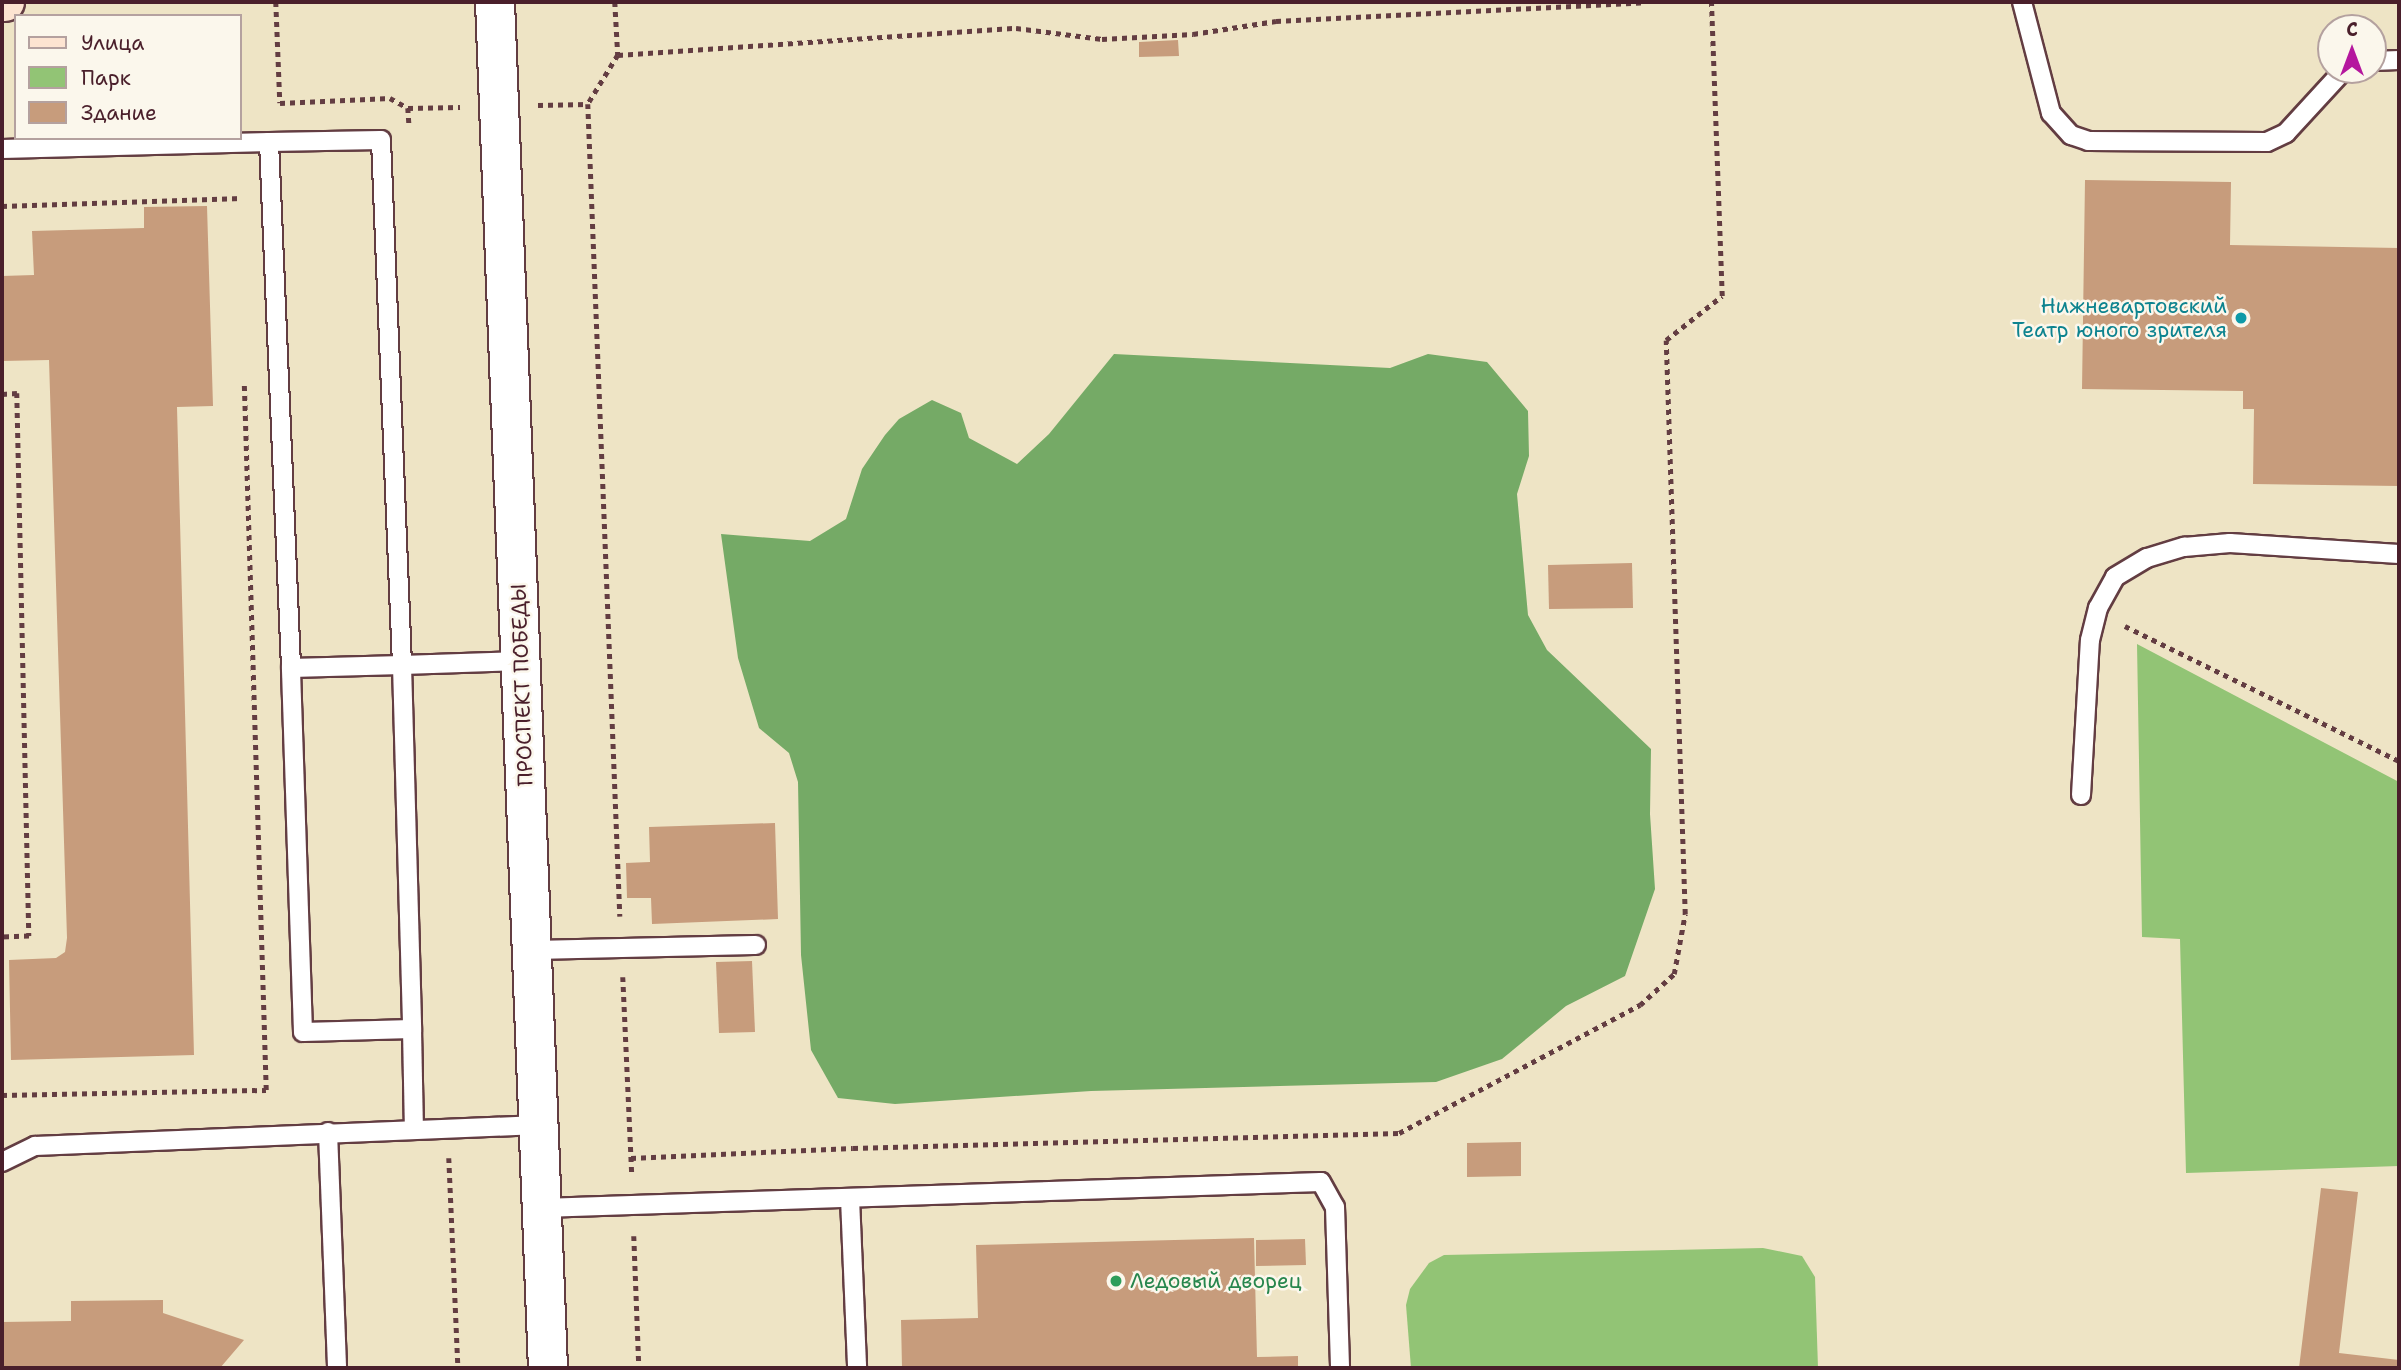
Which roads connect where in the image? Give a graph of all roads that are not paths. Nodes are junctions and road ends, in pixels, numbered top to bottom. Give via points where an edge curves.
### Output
1 (495, 2) edge
2 (2022, 2) edge
3 (2331, 84) edge
4 (269, 142) junction
5 (2, 149) edge
6 (2399, 554) edge
7 (521, 661) junction
8 (402, 665) junction
9 (291, 668) junction
10 (2081, 795) dead end
11 (756, 945) dead end
12 (532, 950) junction
13 (412, 1029) junction
14 (538, 1125) junction
15 (414, 1129) junction
16 (328, 1132) junction
17 (2, 1162) edge
18 (850, 1198) junction
19 (542, 1208) junction
20 (337, 1368) edge
21 (548, 1368) edge
22 (856, 1368) edge
23 (1340, 1368) edge

1 - 7 street, ПРОСПЕКТ ПОБЕДЫ
2 - 3 lane via 2051,113 2071,135 2088,141 2267,142 2286,133
4 - 5 lane
4 - 8 lane via 381,140
4 - 9 lane
6 - 10 lane via 2230,543 2184,547 2147,558 2115,577 2096,611 2090,640
7 - 8 lane
7 - 12 street, ПРОСПЕКТ ПОБЕДЫ
8 - 9 lane
8 - 13 lane
9 - 13 lane via 303,1032
11 - 12 lane
12 - 14 street, ПРОСПЕКТ ПОБЕДЫ
13 - 15 lane
14 - 15 lane
14 - 19 street, ПРОСПЕКТ ПОБЕДЫ
15 - 16 lane
16 - 17 lane via 35,1146
16 - 20 lane
18 - 19 lane
18 - 22 lane
18 - 23 lane via 1321,1182 1335,1207
19 - 21 street, ПРОСПЕКТ ПОБЕДЫ

